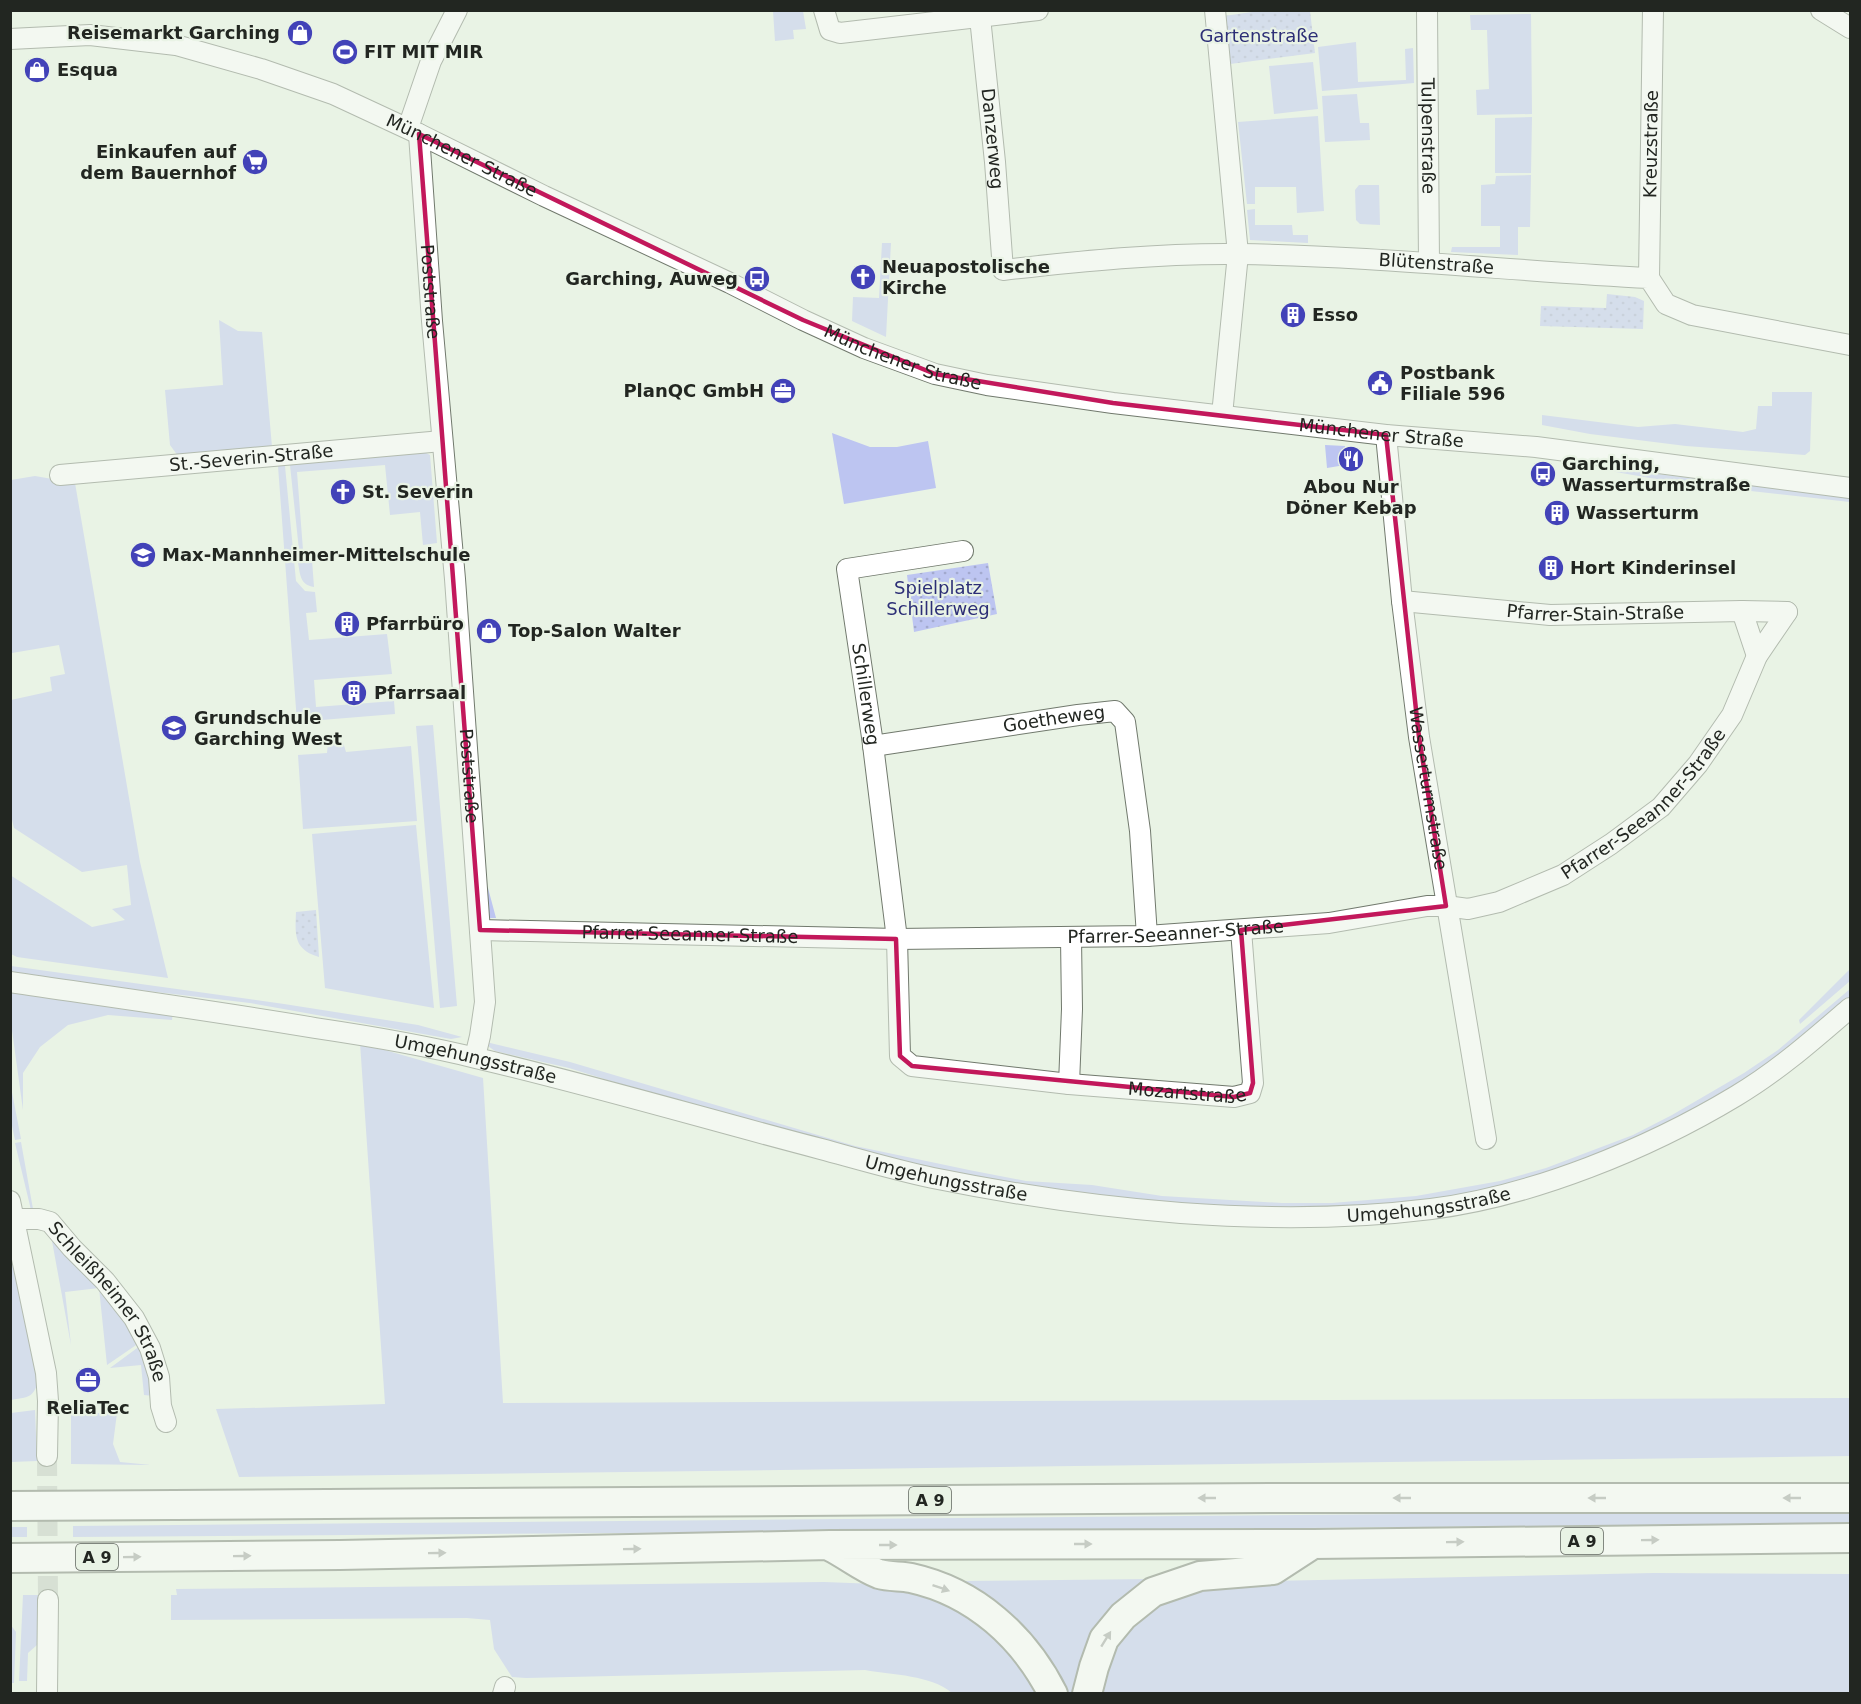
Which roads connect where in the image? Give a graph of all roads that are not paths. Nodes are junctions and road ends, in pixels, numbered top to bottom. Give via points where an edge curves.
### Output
1 (457, 10) edge
2 (824, 10) edge
3 (1038, 10) edge
4 (1215, 10) edge
5 (1427, 10) edge
6 (1653, 10) edge
7 (1821, 10) edge
8 (977, 14) edge
9 (1851, 28) edge
10 (10, 39) edge
11 (413, 131) junction
12 (1238, 254) junction
13 (1429, 263) junction
14 (1003, 270) joint
15 (1649, 278) junction
16 (1851, 345) edge
17 (1222, 416) junction
18 (1386, 435) junction
19 (442, 441) junction
20 (60, 475) dead end
21 (1851, 488) edge
22 (963, 551) dead end
23 (1402, 601) junction
24 (1742, 611) junction
25 (1787, 612) joint
26 (1756, 656) junction
27 (873, 746) junction
28 (1446, 906) junction
29 (480, 930) junction
30 (1241, 930) junction
31 (1147, 936) junction
32 (1071, 938) junction
33 (897, 939) junction
34 (10, 982) edge
35 (1851, 1008) edge
36 (475, 1057) junction
37 (1069, 1084) junction
38 (1486, 1139) dead end
39 (12, 1210) edge
40 (166, 1422) dead end
41 (47, 1456) tunnel mouth
42 (1851, 1498) edge
43 (10, 1506) edge
44 (1851, 1538) edge
45 (1313, 1544) junction
46 (830, 1545) junction
47 (10, 1558) edge
48 (48, 1600) tunnel mouth
49 (47, 1694) edge
50 (1053, 1694) edge
51 (1087, 1694) edge

1 - 11 street via 431,61
2 - 8 street via 830,30 840,33
3 - 8 street
4 - 12 street
5 - 13 street, Tulpenstraße
6 - 15 street, Kreuzstraße
7 - 9 street
8 - 14 street, Danzerweg
10 - 11 street, Münchener Straße via 90,35 205,52 333,94
11 - 17 street, Münchener Straße via 803,320 935,374 987,386
11 - 19 street, Poststraße
12 - 13 street, Blütenstraße
12 - 14 street, Blütenstraße via 1140,256
12 - 17 street
13 - 15 street, Blütenstraße
15 - 16 street via 1665,304 1692,315
17 - 18 street, Münchener Straße
18 - 21 street, Münchener Straße via 1536,447
18 - 23 street, Wasserturmstraße
19 - 20 street, St.-Severin-Straße
19 - 29 street, Poststraße
22 - 27 street, Schillerweg via 847,569
23 - 24 street, Pfarrer-Stain-Straße via 1550,615
23 - 28 street, Wasserturmstraße
24 - 25 street, Pfarrer-Stain-Straße
24 - 26 street
25 - 26 street, Pfarrer-Seeanner-Straße
26 - 28 street, Pfarrer-Seeanner-Straße via 1732,716 1661,807 1563,875 1533,889 1468,909
27 - 31 street, Goetheweg via 1115,711 1125,722 1140,831
27 - 33 street, Schillerweg
28 - 30 street, Pfarrer-Seeanner-Straße via 1329,923
28 - 38 street, Wasserturmstraße
29 - 33 street, Pfarrer-Seeanner-Straße
29 - 36 street, Poststraße via 485,1002
30 - 31 street, Pfarrer-Seeanner-Straße
30 - 37 street, Mozartstraße via 1253,1083 1250,1094 1234,1097
31 - 32 street, Pfarrer-Seeanner-Straße
32 - 33 street, Pfarrer-Seeanner-Straße
32 - 37 street
33 - 37 street, Mozartstraße via 900,1056 912,1066
34 - 36 street, Umgehungsstraße via 259,1018
35 - 36 street, Umgehungsstraße via 1792,1058 1737,1096 1596,1166 1516,1191 1446,1206 1353,1216 1249,1217 1054,1200 930,1177
39 - 40 street, Schleißheimer Straße via 50,1222 134,1318 150,1348 159,1377 160,1406
39 - 41 street, Schleißheimer Straße via 46,1373
42 -> 43 highway, A 9
45 -> 44 highway, A 9
46 -> 45 highway, A 9
51 -> 45 highway via 1104,1639 1153,1592 1200,1576 1273,1570
47 -> 46 highway, A 9
46 -> 50 highway via 880,1574 912,1578 961,1595 1015,1637
48 - 49 street

